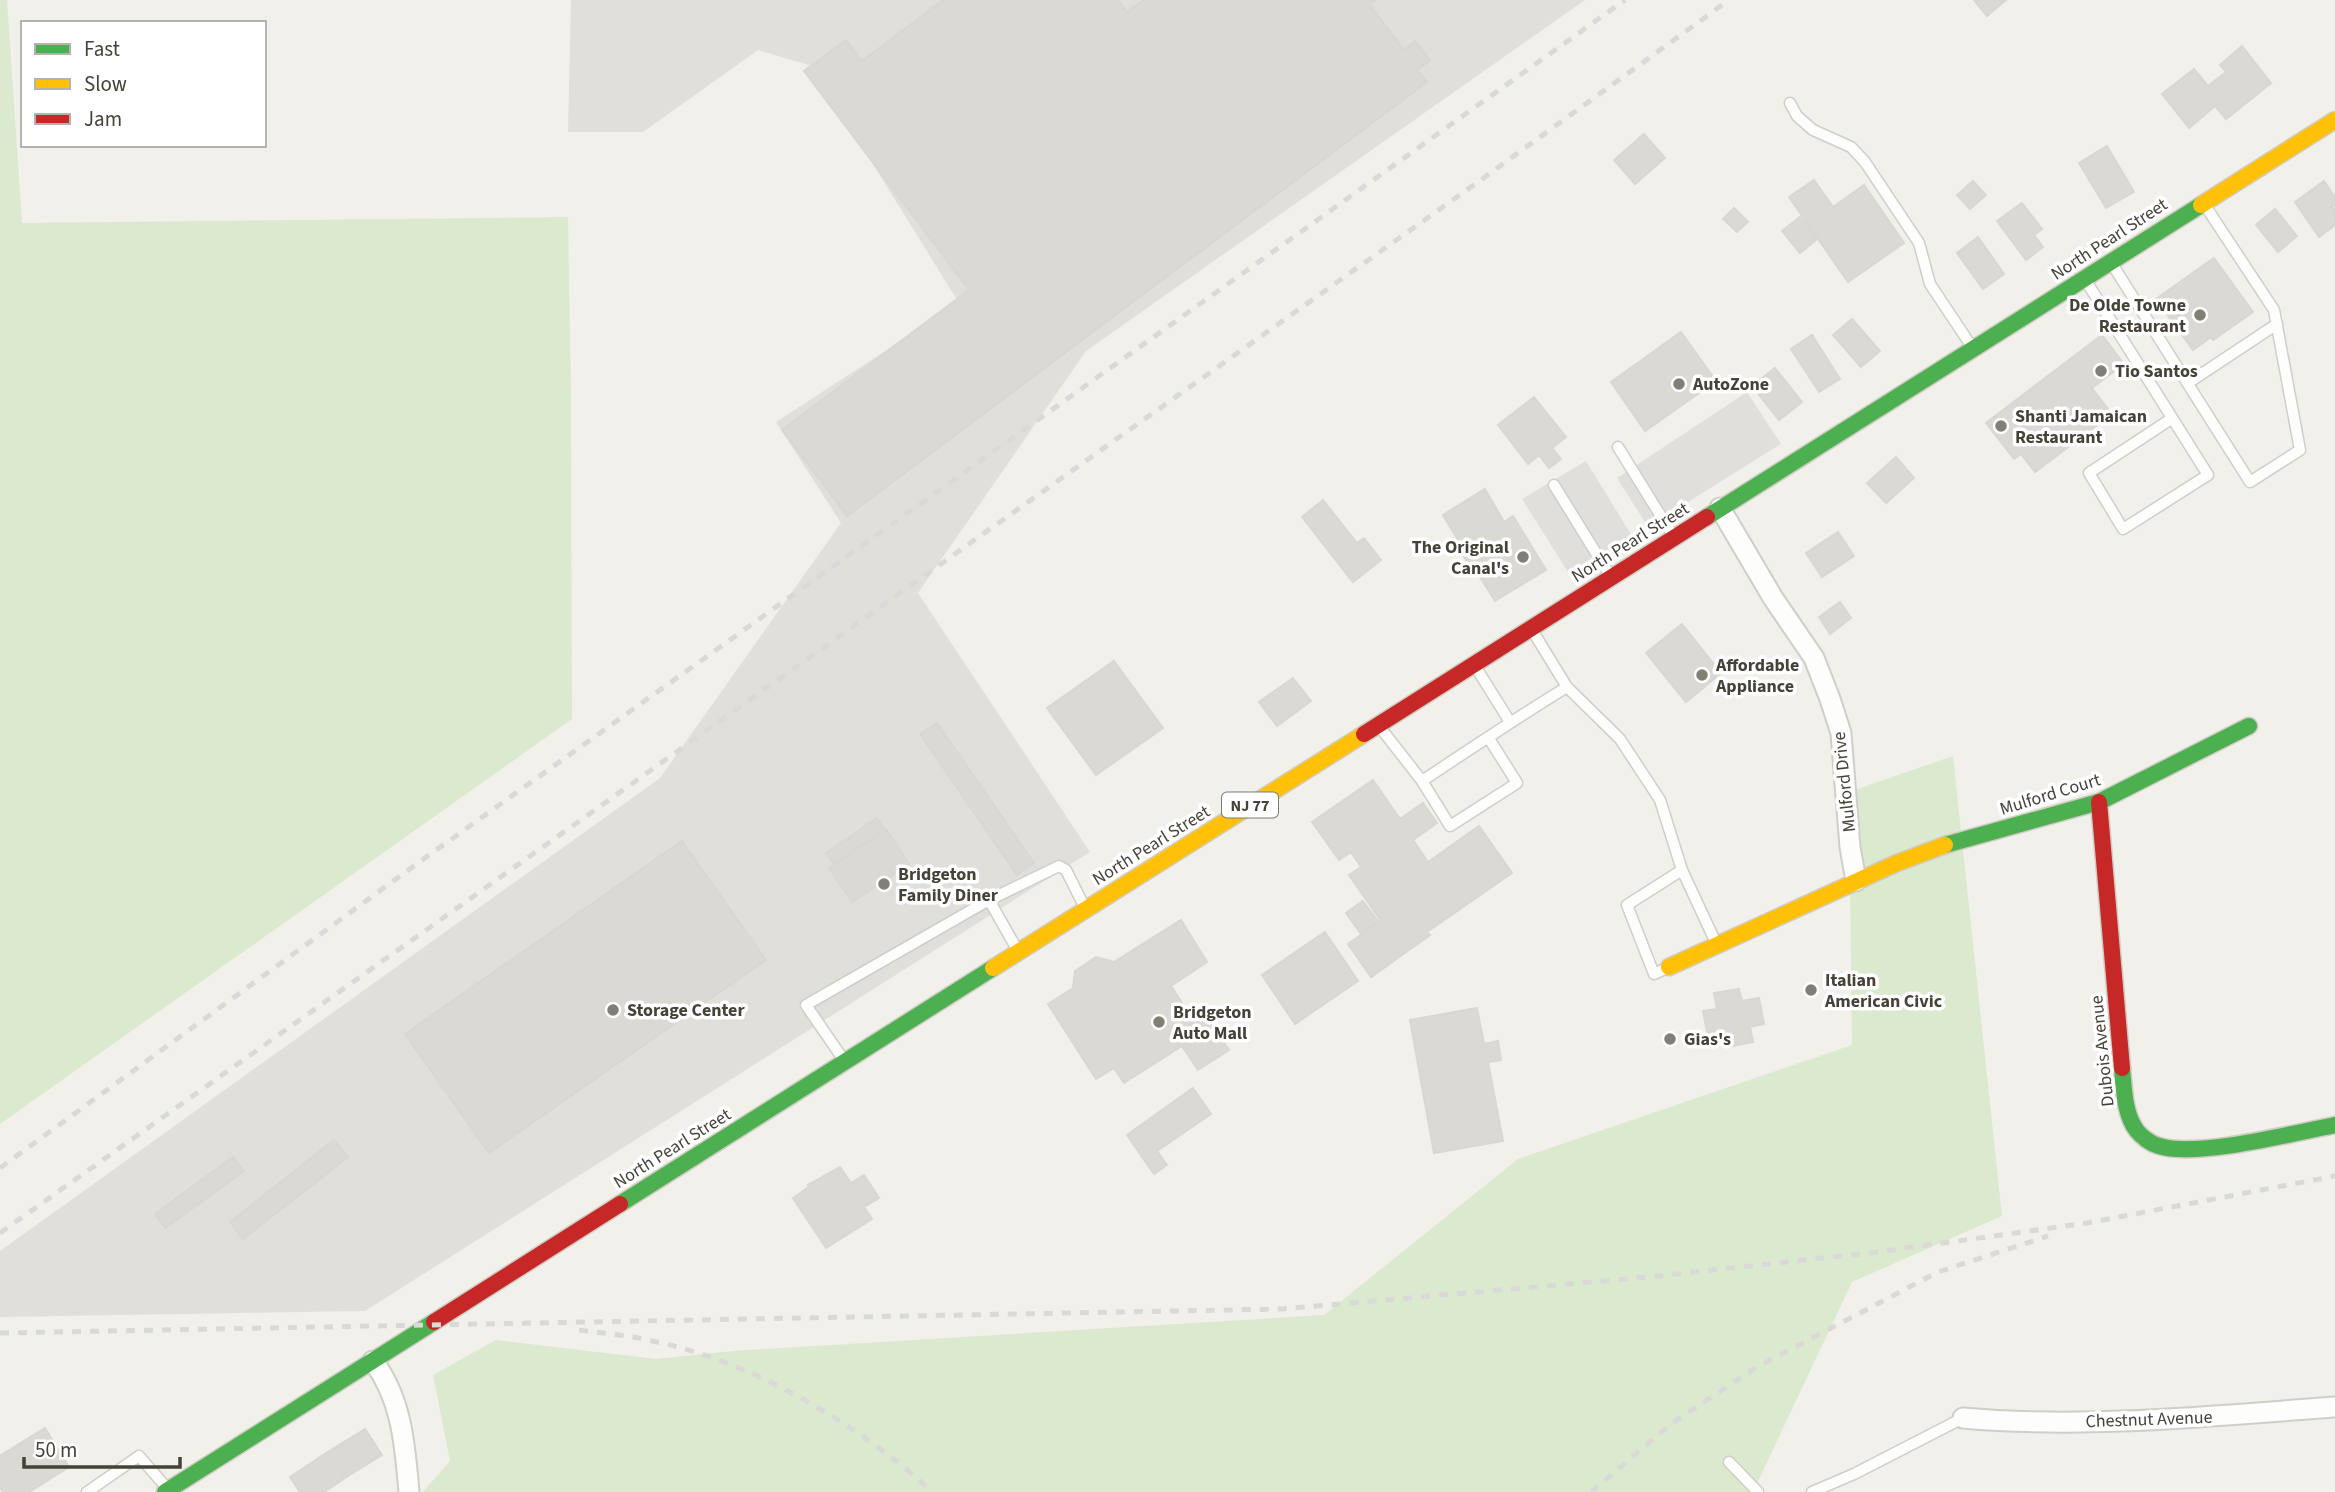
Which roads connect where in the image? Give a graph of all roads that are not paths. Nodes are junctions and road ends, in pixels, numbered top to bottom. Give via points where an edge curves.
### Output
1 (1790, 103) dead end
2 (2335, 120) edge
3 (2203, 201) junction
4 (2110, 261) junction
5 (2084, 278) junction
6 (2277, 324) junction
7 (1973, 348) junction
8 (2188, 383) junction
9 (2171, 419) junction
10 (1618, 447) dead end
11 (1554, 485) dead end
12 (1720, 508) junction
13 (1674, 538) junction
14 (1611, 578) junction
15 (1531, 628) junction
16 (1474, 664) junction
17 (1567, 687) junction
18 (1510, 722) junction
19 (1378, 725) junction
20 (2249, 726) dead end
21 (1488, 737) junction
22 (1422, 781) junction
23 (2099, 802) junction
24 (1682, 870) junction
25 (1856, 881) junction
26 (989, 900) junction
27 (1085, 909) junction
28 (1717, 945) junction
29 (1019, 951) junction
30 (1669, 967) joint
31 (845, 1061) junction
32 (2335, 1125) edge
33 (373, 1361) junction
34 (2335, 1407) edge
35 (1963, 1418) joint
36 (1729, 1462) dead end
37 (167, 1491) edge
38 (87, 1492) edge
39 (409, 1492) edge
40 (1758, 1492) edge
41 (1812, 1492) edge

1 - 7 lane via 1813,130 1851,147 1865,162 1919,243 1930,284
2 - 3 main road, North Pearl Street / NJ 77
3 - 4 main road, North Pearl Street / NJ 77
3 - 6 lane via 2274,310
4 - 5 main road, North Pearl Street / NJ 77
4 - 8 lane
5 - 7 main road, North Pearl Street / NJ 77
5 - 9 lane
6 - 8 lane
6 - 8 lane via 2300,450 2250,482
7 - 12 main road, North Pearl Street / NJ 77
9 - 9 lane via 2208,475 2123,528 2089,472
10 - 13 lane
11 - 14 lane
12 - 13 main road, North Pearl Street / NJ 77
12 - 25 street, Mulford Drive via 1814,658 1830,699 1841,733
13 - 14 main road, North Pearl Street / NJ 77
14 - 15 main road, North Pearl Street / NJ 77
15 - 16 main road, North Pearl Street / NJ 77
15 - 17 lane
16 - 18 lane
16 - 19 main road, North Pearl Street / NJ 77
17 - 18 lane
17 - 24 lane via 1620,739 1660,800
18 - 21 lane
19 - 22 lane
19 - 27 main road, North Pearl Street / NJ 77
20 - 23 main road, Mulford Court
21 - 22 lane
21 - 22 lane via 1517,783 1450,826
23 - 25 main road, Mulford Court via 1958,840
23 - 32 main road, Dubois Avenue via 2123,1079 2128,1116 2137,1132 2173,1149
24 - 28 lane
24 - 30 lane via 1627,905 1654,974
25 - 28 main road
26 - 27 lane via 1059,866 1066,870
26 - 29 lane
26 - 31 lane via 806,1005
27 - 29 main road, North Pearl Street / NJ 77
28 - 30 main road
29 - 31 main road, North Pearl Street / NJ 77
31 - 33 main road, North Pearl Street / NJ 77
33 - 37 main road, North Pearl Street / NJ 77
33 - 39 street via 400,1417
34 - 35 street, Chestnut Avenue via 2184,1419 2012,1423
35 - 41 lane
36 - 40 lane
37 - 38 lane via 139,1456

